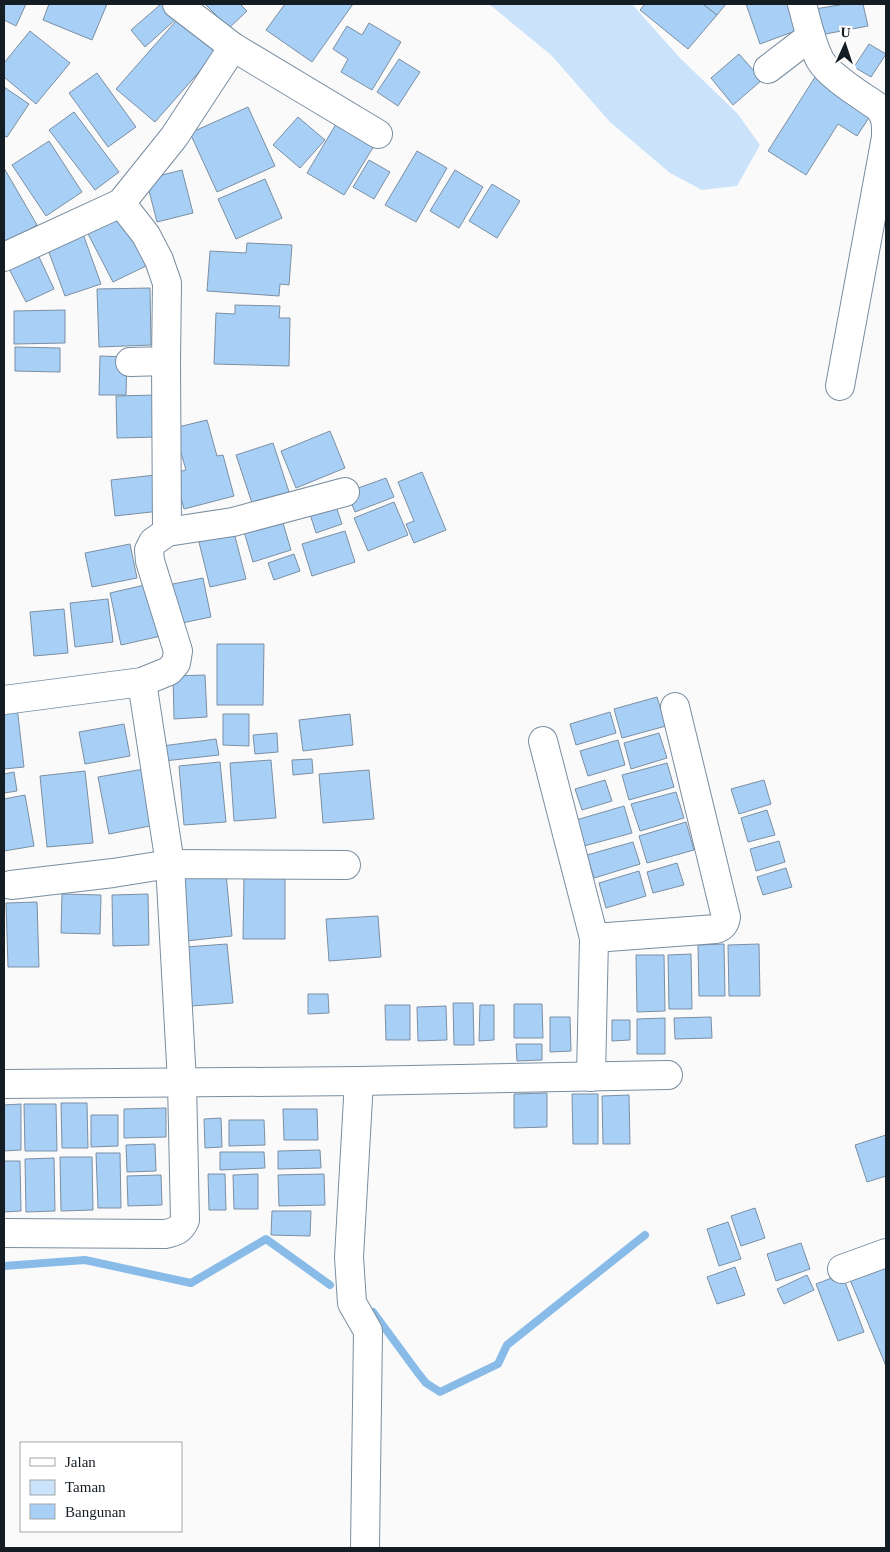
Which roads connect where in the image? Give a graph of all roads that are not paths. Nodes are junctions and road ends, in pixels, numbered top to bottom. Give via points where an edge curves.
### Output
1 (177, 4) edge
2 (802, 4) edge
3 (811, 36) junction
4 (233, 47) junction
5 (768, 69) dead end
6 (378, 134) dead end
7 (121, 203) junction
8 (4, 257) edge
9 (166, 361) junction
10 (130, 362) dead end
11 (840, 386) dead end
12 (345, 492) dead end
13 (167, 532) junction
14 (142, 682) junction
15 (4, 700) edge
16 (675, 707) dead end
17 (543, 741) dead end
18 (170, 864) junction
19 (346, 865) dead end
20 (11, 885) dead end
21 (594, 938) junction
22 (668, 1075) dead end
23 (592, 1077) junction
24 (359, 1081) junction
25 (182, 1082) junction
26 (4, 1084) edge
27 (4, 1233) edge
28 (886, 1253) edge
29 (842, 1269) dead end
30 (365, 1548) edge

1 - 4 street
2 - 3 street
3 - 5 street
3 - 11 street via 821,62 878,108 886,122 886,137
4 - 6 street
4 - 7 street via 174,137
7 - 8 street
7 - 9 street via 146,235 167,283
9 - 10 street
9 - 13 street
12 - 13 street via 233,522
13 - 14 street via 153,542 149,550 178,651 176,663 169,671
14 - 15 street
14 - 18 street
16 - 21 street via 726,916 725,923 716,929
17 - 21 street
18 - 19 street
18 - 20 street
18 - 25 street
21 - 23 street
22 - 23 street
23 - 24 street
24 - 25 street
24 - 30 street via 349,1257 352,1303 368,1331
25 - 26 street
25 - 27 street via 183,1226 165,1234
28 - 29 street

